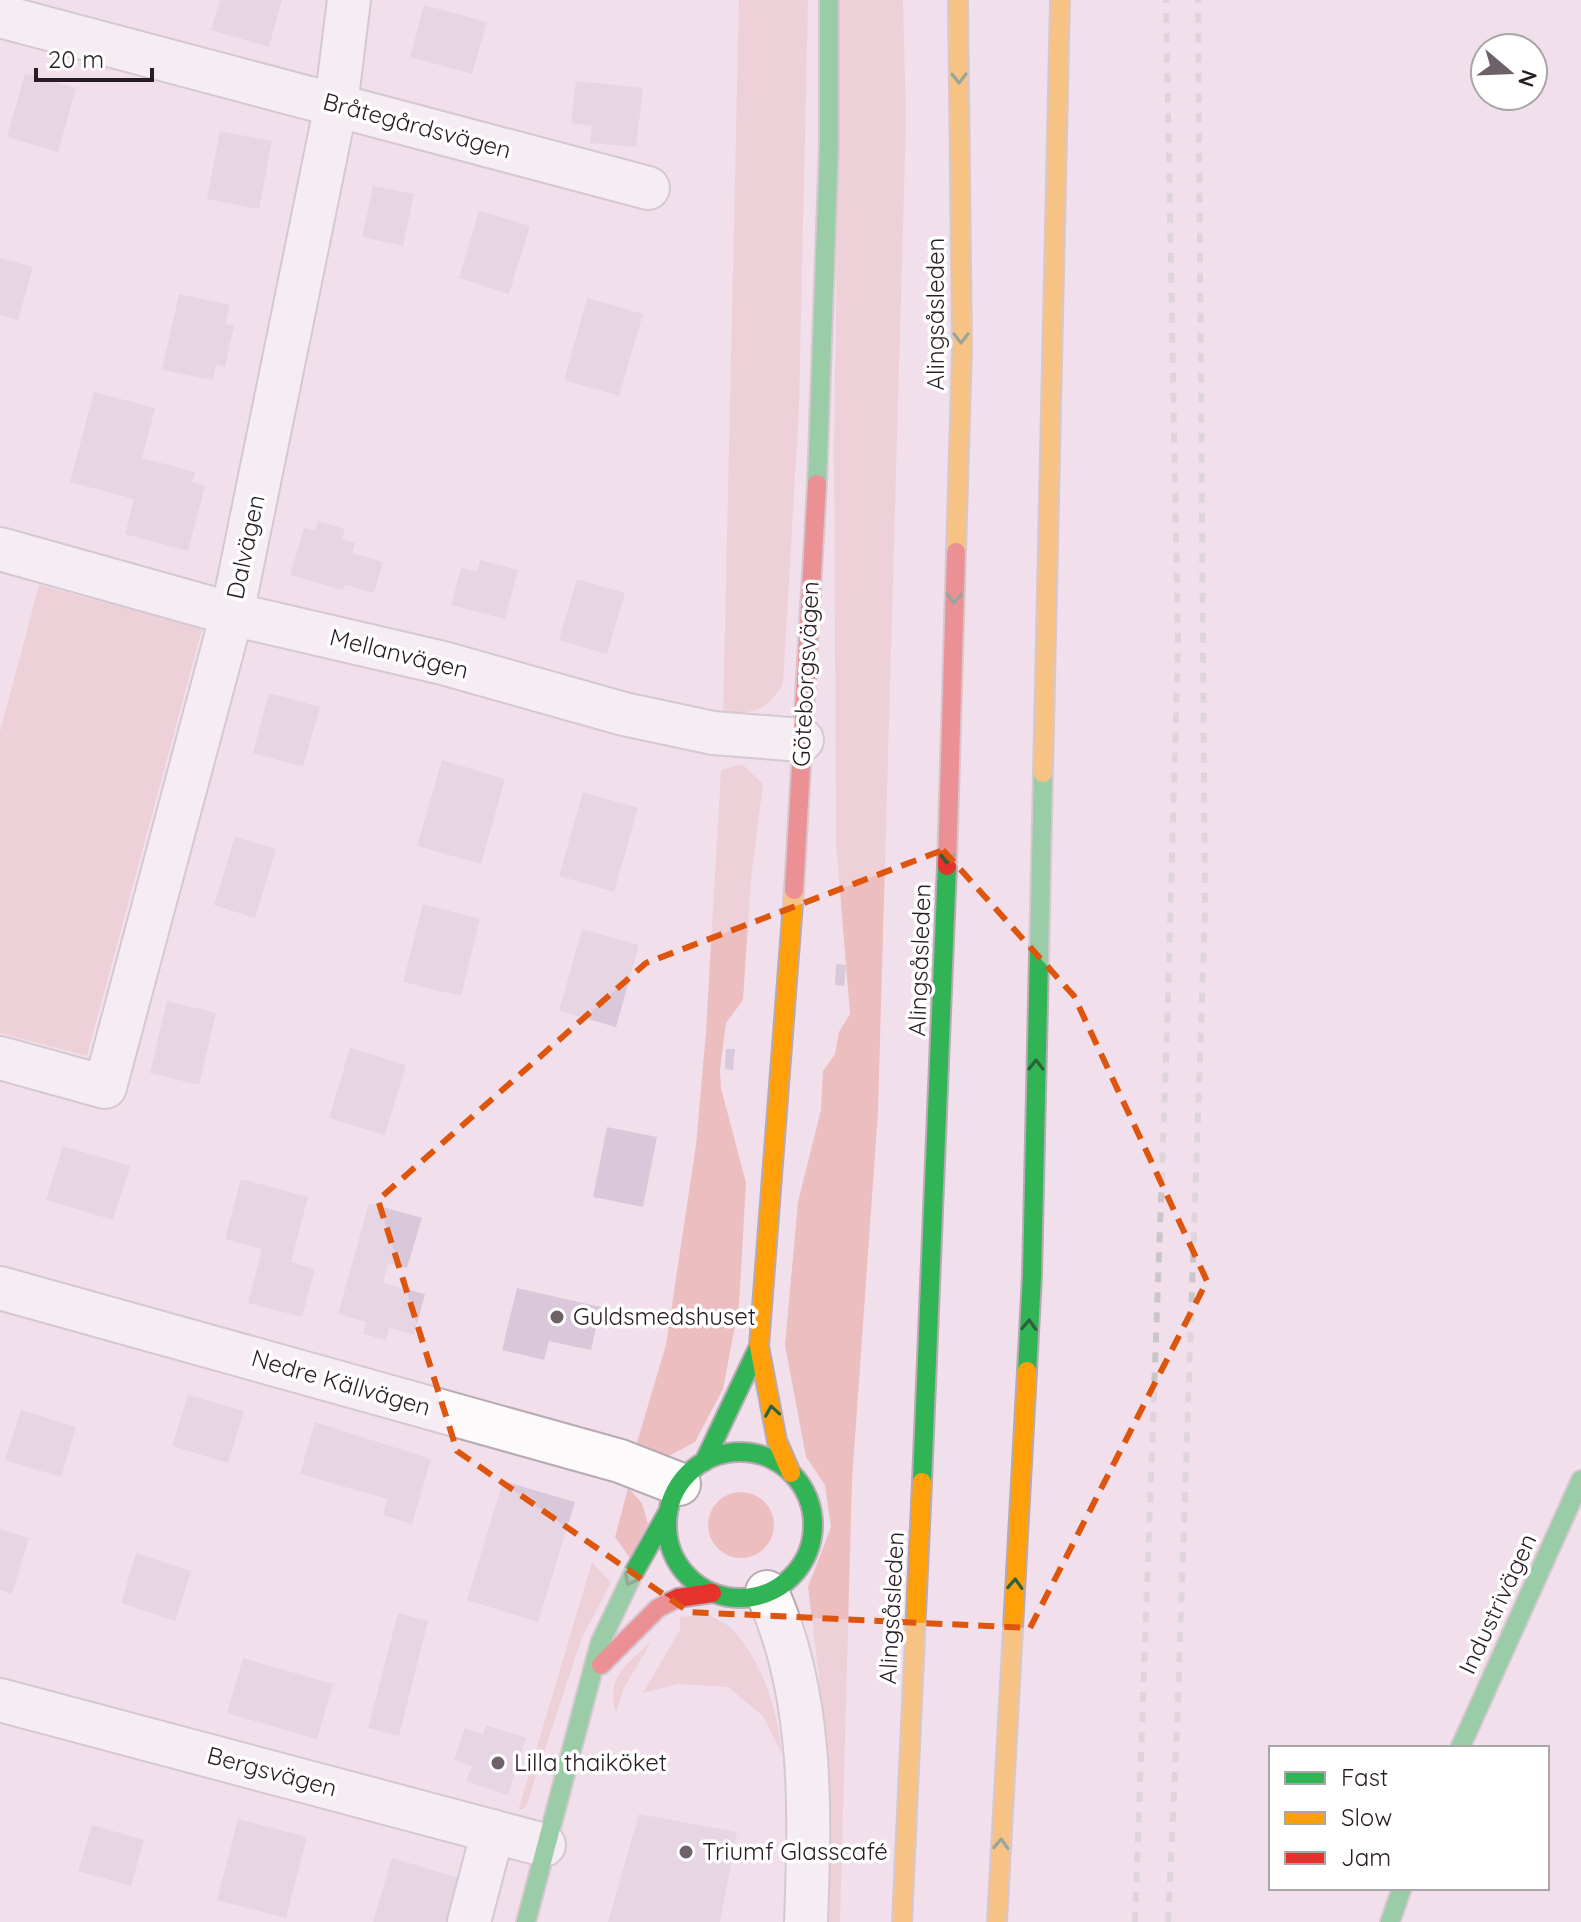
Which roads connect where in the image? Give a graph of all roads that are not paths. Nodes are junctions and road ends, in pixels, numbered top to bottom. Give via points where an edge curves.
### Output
1 (349, 0) edge
2 (829, 0) edge
3 (958, 0) edge
4 (1060, 0) edge
5 (2, 14) edge
6 (336, 105) junction
7 (648, 188) dead end
8 (0, 549) edge
9 (232, 614) junction
10 (802, 740) junction
11 (0, 1058) edge
12 (0, 1288) edge
13 (759, 1346) junction
14 (791, 1473) junction
15 (1581, 1480) edge
16 (684, 1486) junction
17 (767, 1592) junction
18 (712, 1593) junction
19 (594, 1673) junction
20 (0, 1700) edge
21 (1461, 1746) edge
22 (493, 1831) junction
23 (544, 1845) junction
24 (1401, 1890) edge
25 (469, 1922) edge
26 (526, 1922) edge
27 (806, 1922) edge
28 (902, 1922) edge
29 (997, 1922) edge
30 (1390, 1922) edge

1 - 6 street, Dalvägen
2 - 10 main road, Göteborgsvägen via 821,405
3 -> 28 main road, Alingsåsleden via 962,349 944,965
29 -> 4 main road via 1032,1276
5 - 6 street, Bråtegårdsvägen
6 - 7 street, Bråtegårdsvägen
6 - 9 street, Dalvägen
8 - 9 street, Mellanvägen
9 - 10 street, Mellanvägen via 443,663 638,718 713,733
9 - 11 street, Dalvägen via 105,1087
10 - 13 main road, Göteborgsvägen via 790,968
12 - 16 street, Nedre Källvägen via 620,1461
14 -> 13 main road, Göteborgsvägen via 777,1441
13 - 16 main road, Göteborgsvägen
14 - 16 main road via 749,1453 726,1454
14 - 17 main road via 809,1504 811,1539 796,1571
15 - 21 main road, Industrivägen
16 - 18 main road via 668,1540 688,1577
16 -> 19 main road, Göteborgsvägen via 611,1619
17 - 18 main road via 740,1598
17 - 27 street via 799,1697 808,1757
18 - 19 main road, Göteborgsvägen via 678,1598 658,1608
19 - 23 main road, Göteborgsvägen
20 - 22 street, Bergsvägen
22 - 23 street, Bergsvägen
22 - 25 street
23 - 26 main road, Göteborgsvägen
24 - 30 main road

